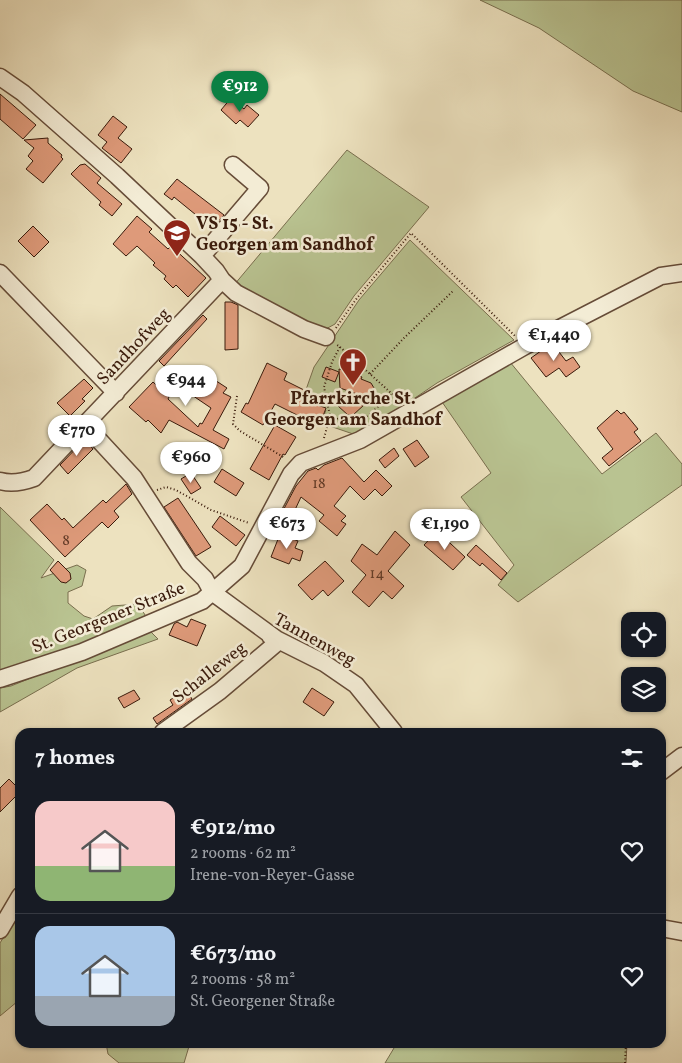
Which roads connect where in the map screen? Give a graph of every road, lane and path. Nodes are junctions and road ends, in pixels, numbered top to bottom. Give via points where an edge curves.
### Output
1 (0, 78) edge
2 (233, 165) dead end
3 (202, 256) junction
4 (0, 273) edge
5 (682, 273) edge
6 (222, 280) junction
7 (453, 291) dead end
8 (326, 337) junction
9 (526, 346) junction
10 (340, 347) junction
11 (370, 374) junction
12 (116, 393) junction
13 (392, 393) junction
14 (237, 396) dead end
15 (403, 403) dead end
16 (330, 416) junction
17 (85, 425) junction
18 (324, 454) junction
19 (298, 465) junction
20 (0, 481) edge
21 (142, 491) junction
22 (262, 528) junction
23 (206, 596) junction
24 (279, 641) junction
25 (0, 679) edge
26 (169, 728) edge
27 (391, 728) edge
28 (682, 756) edge
29 (666, 768) edge
30 (15, 904) edge
31 (666, 929) edge
32 (0, 930) edge
33 (682, 932) edge
34 (626, 1048) edge
35 (625, 1063) edge

1 - 3 street via 23,93
2 - 3 street via 260,188
3 - 6 street
4 - 12 street
5 - 9 street via 661,276
6 - 8 street via 236,293
6 - 12 street, Sandhofweg
7 - 11 path
8 - 9 path via 411,233
8 - 10 path
9 - 18 street via 360,440
10 - 11 path
10 - 16 path via 324,387
11 - 13 path
12 - 17 street, Sandhofweg
13 - 15 path
13 - 16 path via 362,420 341,421
14 - 19 path via 233,424
16 - 18 path via 324,435
17 - 20 street, Sandhofweg via 34,478 8,483
17 - 21 street, Tannenweg
18 - 19 street
19 - 22 street, St. Georgener Straße
21 - 22 path via 166,487 211,510
21 - 23 street, Tannenweg via 189,562 205,579
22 - 23 street, St. Georgener Straße via 242,566
23 - 24 street, Tannenweg
23 - 25 street, St. Georgener Straße via 82,652
24 - 26 street, Schalleweg via 220,691
24 - 27 street, Tannenweg via 324,663 356,685
28 - 29 street
30 - 32 street
31 - 33 street
34 - 35 path

